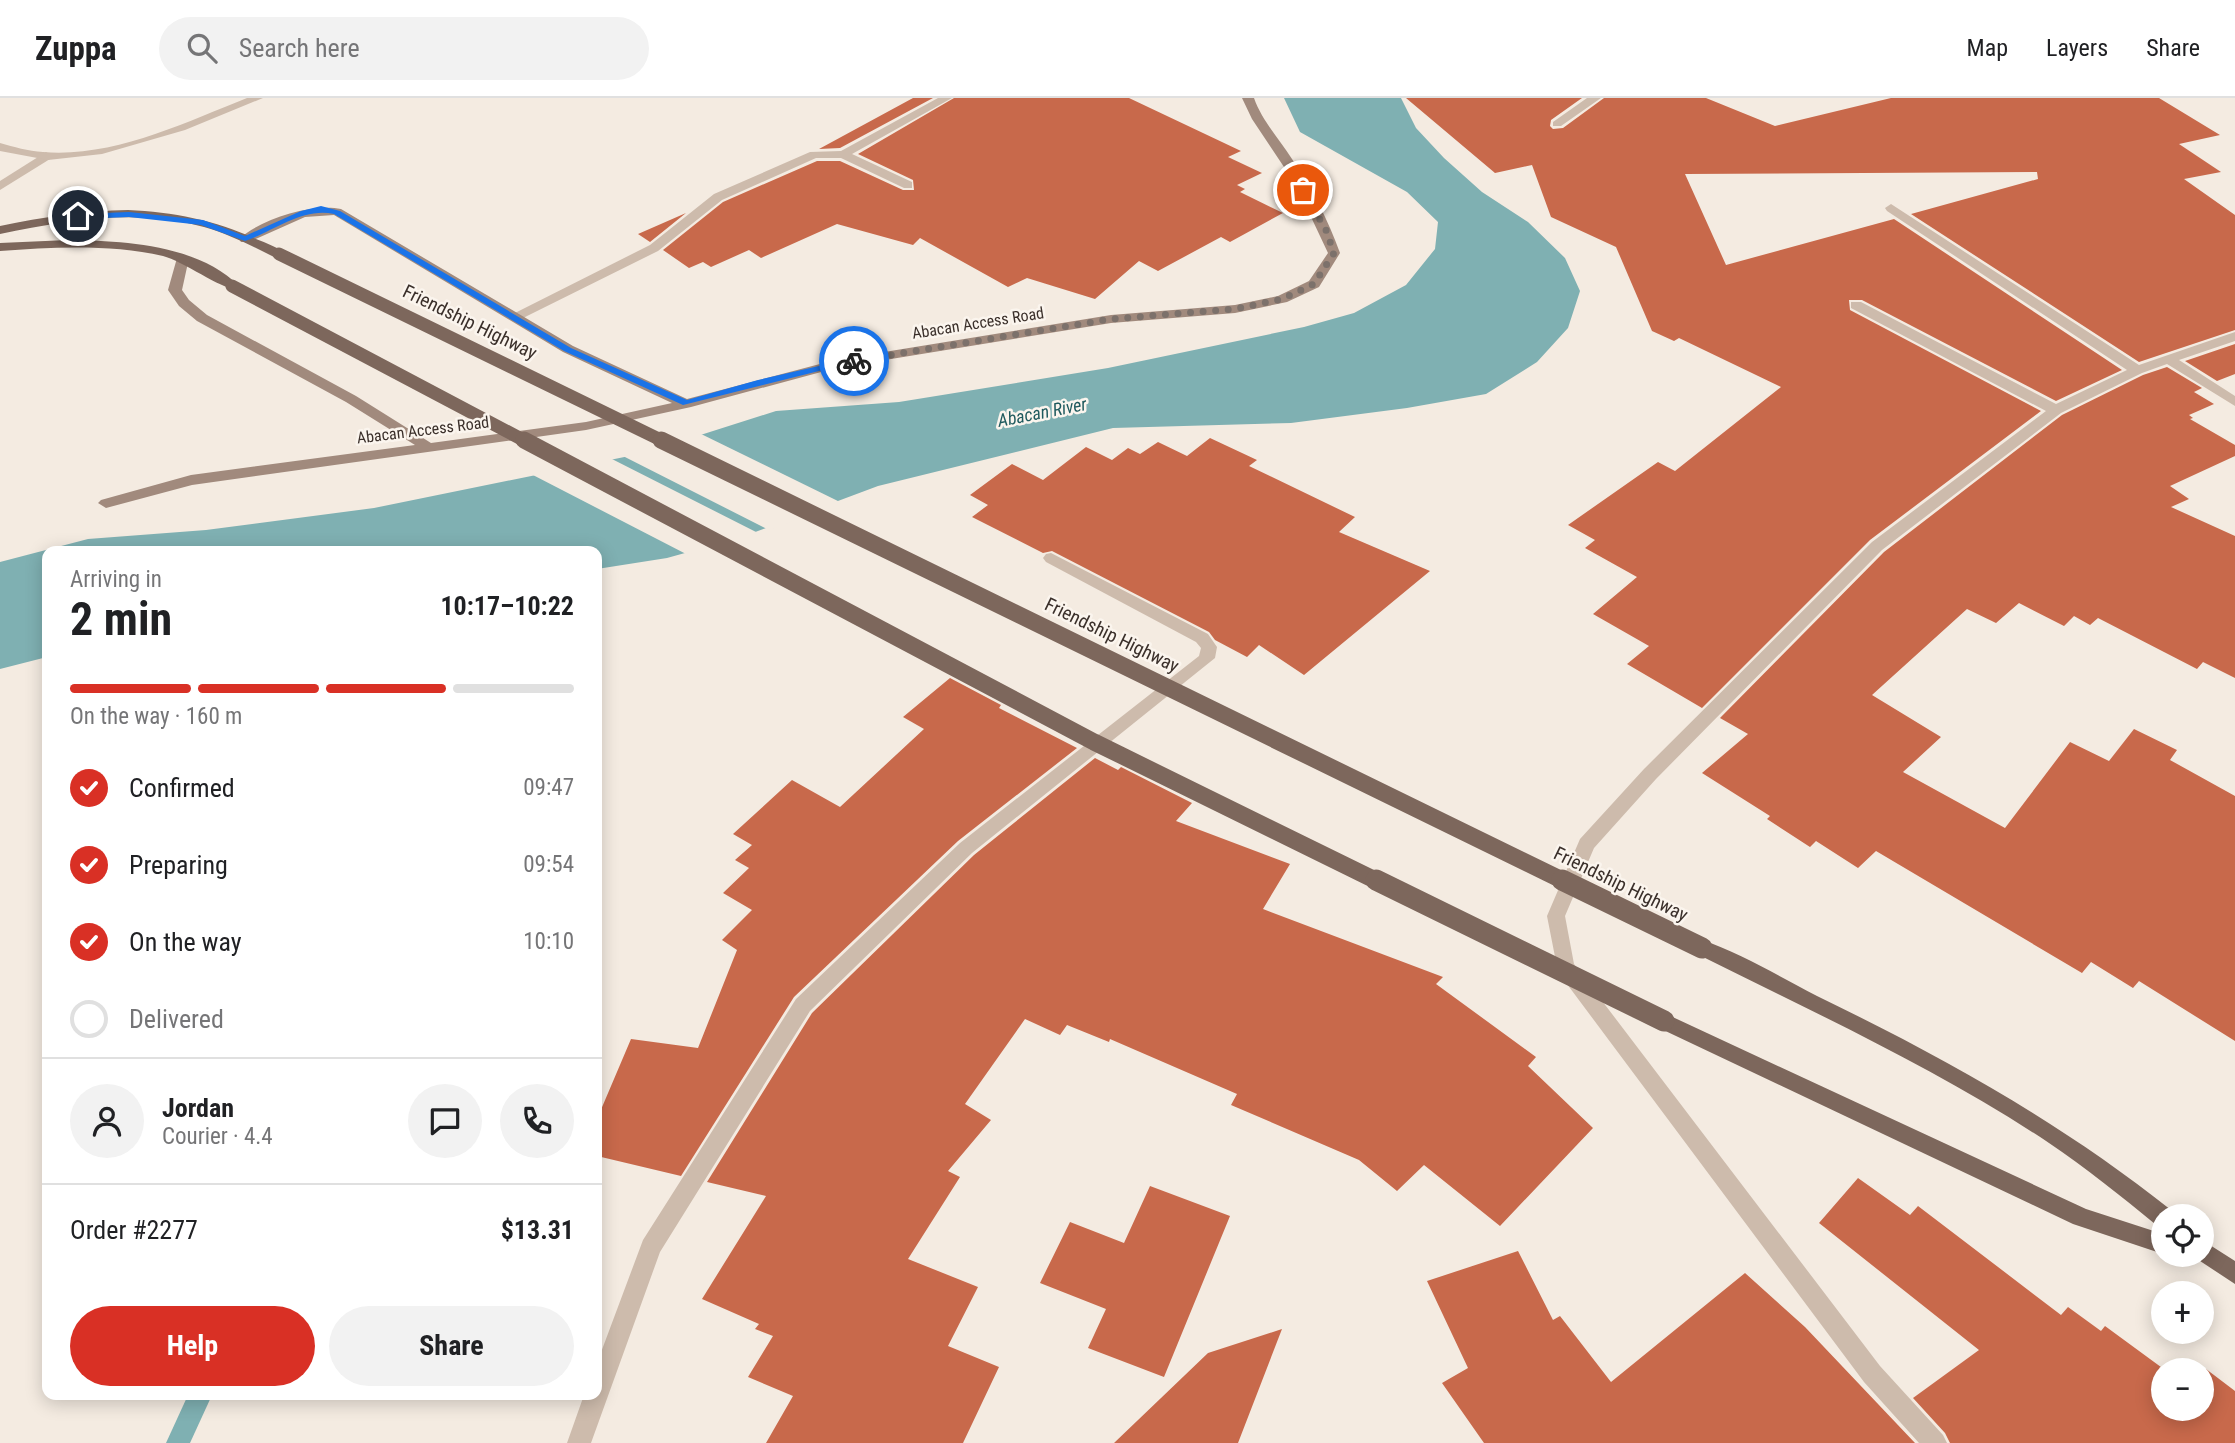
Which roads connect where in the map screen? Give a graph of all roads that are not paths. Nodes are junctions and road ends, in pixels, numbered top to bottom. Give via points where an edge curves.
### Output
1 (257, 98) edge
2 (946, 98) edge
3 (1248, 98) edge
4 (1595, 98) edge
5 (1557, 124) dead end
6 (0, 147) edge
7 (843, 154) junction
8 (46, 156) junction
9 (908, 185) dead end
10 (0, 186) edge
11 (1891, 208) dead end
12 (0, 230) edge
13 (245, 239) junction
14 (0, 247) edge
15 (183, 258) junction
16 (1856, 305) dead end
17 (514, 317) junction
18 (2235, 336) edge
19 (2166, 358) junction
20 (2137, 370) junction
21 (2235, 402) edge
22 (686, 404) junction
23 (2056, 410) junction
24 (430, 449) junction
25 (106, 503) dead end
26 (1051, 558) dead end
27 (2151, 1206) edge
28 (2151, 1240) edge
29 (2214, 1261) edge
30 (2235, 1274) edge
31 (602, 1378) edge
32 (594, 1400) edge
33 (579, 1443) edge
34 (1935, 1443) edge

1 - 8 street via 166,135 107,150
2 - 7 street
3 - 22 street, Abacan Access Road via 1255,118 1280,148 1326,230 1334,253 1314,284 1282,299 1235,309 1111,319 835,364
4 - 5 street
6 - 8 street
7 - 9 street
7 - 17 street via 814,155 718,197 654,248
8 - 10 street
11 - 20 street
12 - 13 main road, Friendship Highway via 102,214 203,222
13 - 17 street via 303,213 337,212
13 - 27 main road, Friendship Highway, bridge via 1981,1088 2120,1179
14 - 15 main road via 78,245
15 - 24 street via 175,290 202,318 351,399
15 - 28 main road, bridge via 1094,742 1664,1021 2081,1217
16 - 23 street
17 - 22 street via 568,349
18 - 19 street
19 - 20 street
19 - 21 street
20 - 23 street
22 - 24 street, Abacan Access Road via 586,426
23 - 34 street via 1878,546 1650,774 1586,844 1556,916 1565,966 1872,1374
24 - 25 street, Abacan Access Road via 191,480
26 - 31 street via 1202,638 1209,647 1207,658 966,848 803,1005 651,1247
29 - 30 main road
32 - 33 street

